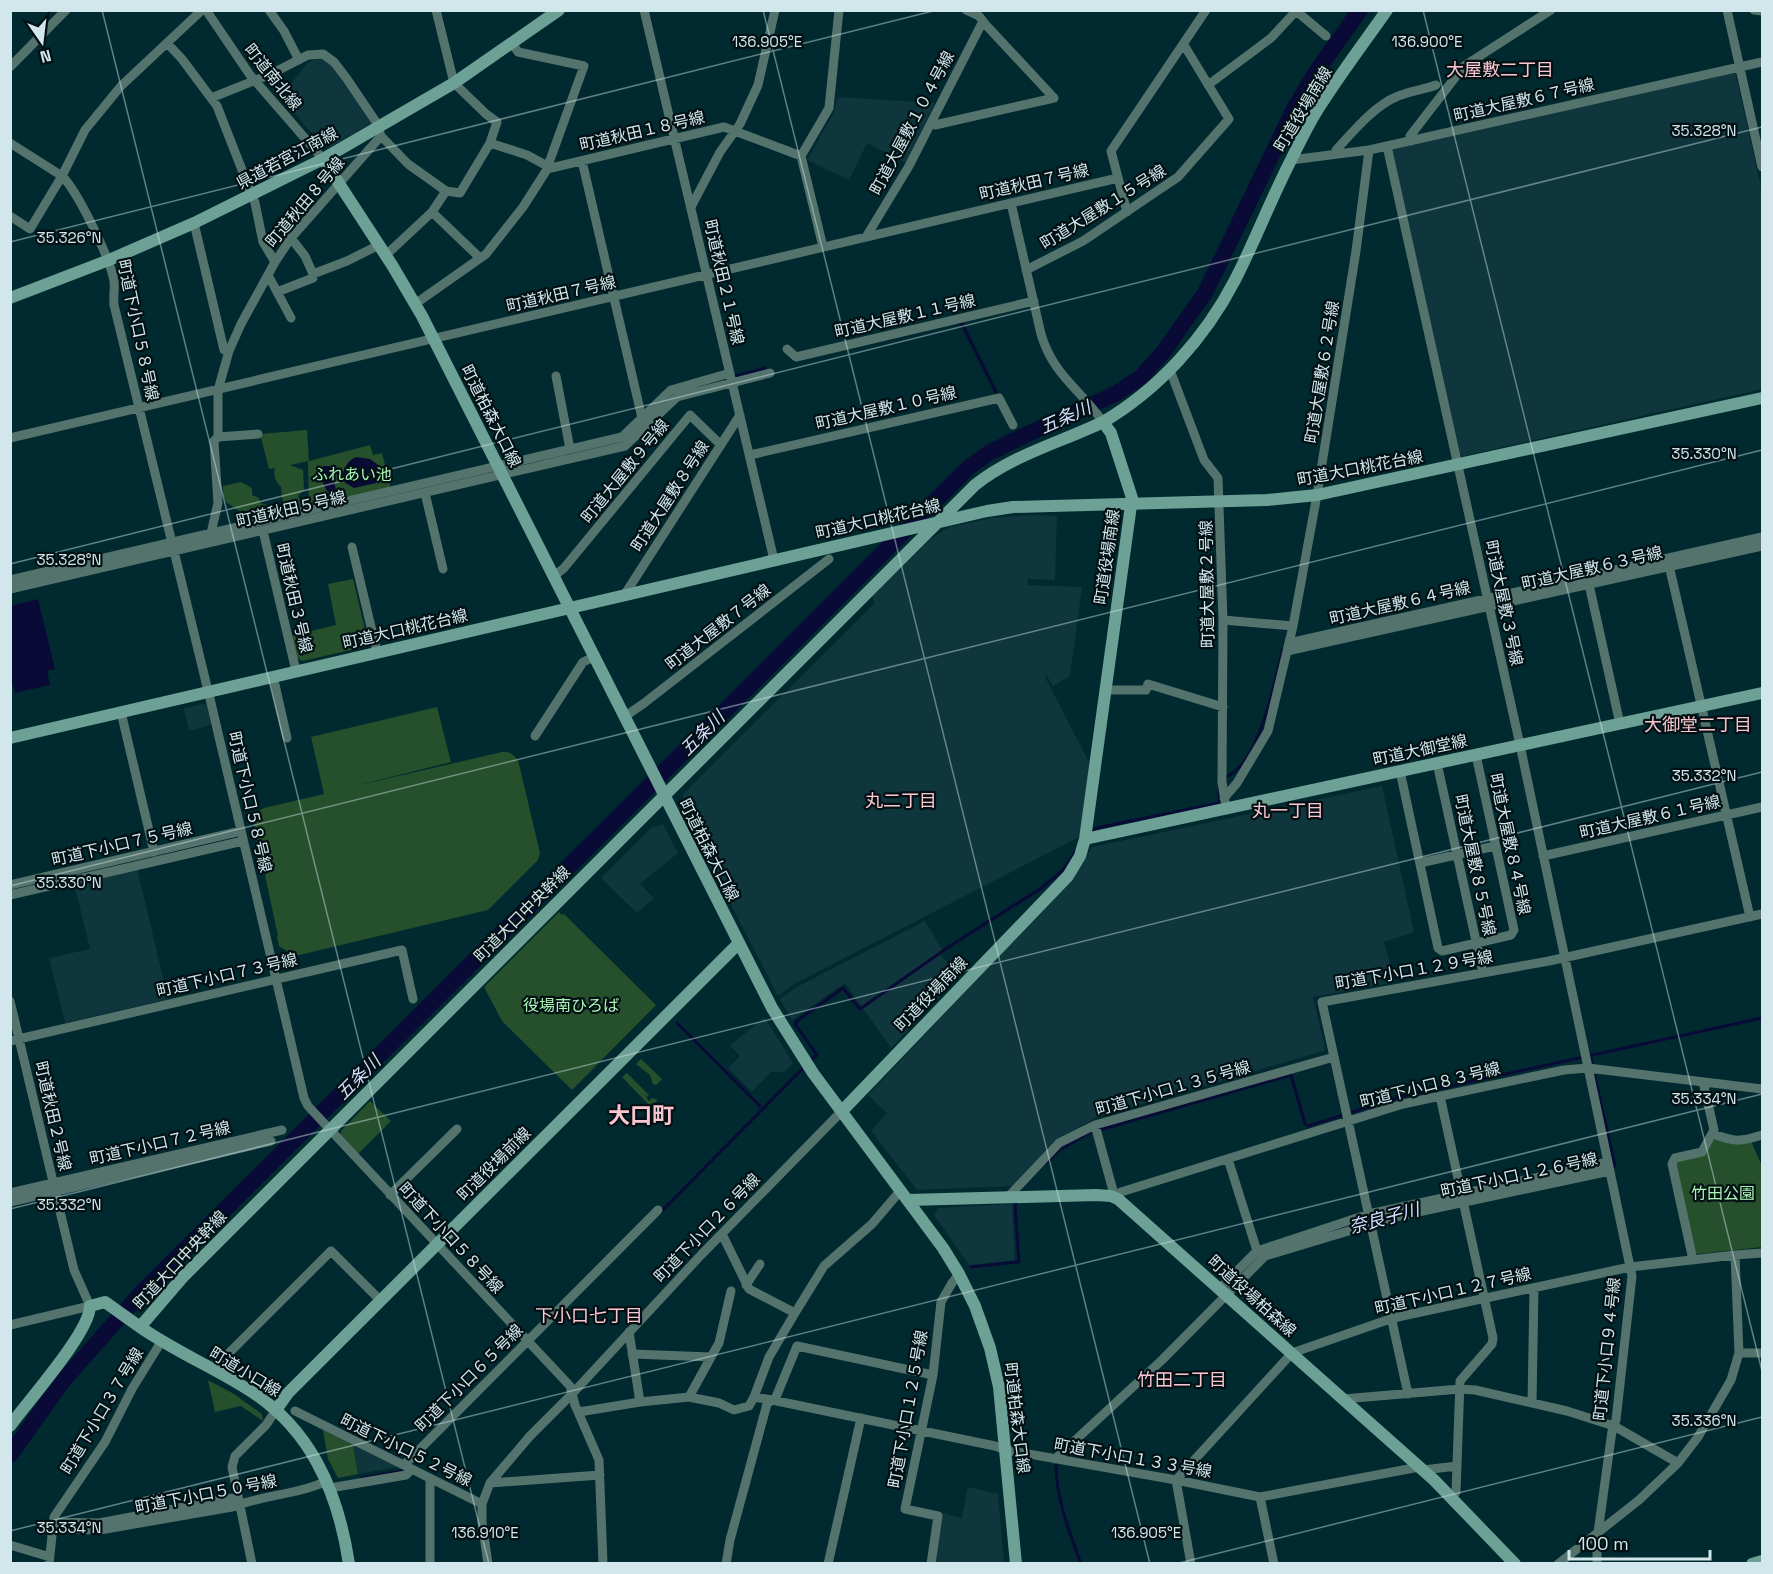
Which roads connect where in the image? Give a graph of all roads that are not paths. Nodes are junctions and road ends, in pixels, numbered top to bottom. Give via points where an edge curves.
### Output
1 (204, 10) edge
2 (269, 10) edge
3 (436, 10) edge
4 (559, 10) edge
5 (644, 10) edge
6 (775, 10) edge
7 (839, 10) edge
8 (966, 10) edge
9 (1206, 10) edge
10 (1387, 10) edge
11 (1551, 10) edge
12 (1727, 10) edge
13 (1754, 10) edge
14 (1296, 11) edge
15 (1762, 11) edge
16 (60, 12) edge
17 (983, 21) junction
18 (1326, 36) dead end
19 (167, 43) junction
20 (512, 43) junction
21 (1184, 45) junction
22 (299, 60) junction
23 (1762, 62) edge
24 (10, 67) edge
25 (1740, 67) junction
26 (255, 81) junction
27 (454, 83) junction
28 (1208, 85) junction
29 (1436, 85) dead end
30 (211, 98) junction
31 (931, 123) junction
32 (735, 131) junction
33 (380, 132) junction
34 (675, 139) junction
35 (1411, 141) junction
36 (10, 143) edge
37 (490, 143) junction
38 (1387, 146) junction
39 (1369, 150) junction
40 (1336, 154) junction
41 (801, 156) junction
42 (323, 159) junction
43 (585, 160) junction
44 (1291, 160) junction
45 (548, 167) junction
46 (1762, 167) edge
47 (62, 176) junction
48 (1118, 178) junction
49 (339, 182) junction
50 (446, 191) junction
51 (252, 195) junction
52 (1011, 203) junction
53 (691, 207) junction
54 (1127, 212) junction
55 (432, 213) junction
56 (10, 216) edge
57 (194, 223) junction
58 (866, 237) junction
59 (291, 238) junction
60 (823, 247) junction
61 (382, 250) junction
62 (480, 258) junction
63 (109, 260) junction
64 (274, 262) junction
65 (1026, 270) junction
66 (313, 274) junction
67 (707, 274) junction
68 (267, 275) junction
69 (277, 292) junction
70 (616, 296) junction
71 (10, 298) edge
72 (1034, 301) junction
73 (415, 304) junction
74 (291, 318) dead end
75 (434, 339) junction
76 (787, 349) dead end
77 (229, 351) junction
78 (1170, 370) junction
79 (770, 373) dead end
80 (556, 376) dead end
81 (731, 378) junction
82 (218, 390) junction
83 (1762, 398) edge
84 (139, 408) junction
85 (740, 415) junction
86 (642, 418) junction
87 (1103, 422) junction
88 (1013, 425) dead end
89 (258, 434) dead end
90 (218, 437) junction
91 (10, 438) edge
92 (721, 445) junction
93 (570, 449) junction
94 (750, 454) junction
95 (1459, 465) junction
96 (500, 470) junction
97 (425, 493) junction
98 (1317, 495) junction
99 (1220, 502) junction
100 (1131, 504) junction
101 (932, 524) junction
102 (263, 531) junction
103 (211, 533) junction
104 (1762, 537) edge
105 (1762, 546) edge
106 (172, 547) junction
107 (352, 547) dead end
108 (829, 559) dead end
109 (774, 560) junction
110 (1668, 563) junction
111 (443, 569) dead end
112 (553, 577) junction
113 (10, 580) edge
114 (1588, 581) junction
115 (10, 590) edge
116 (625, 594) junction
117 (1489, 603) junction
118 (569, 607) junction
119 (1223, 620) junction
120 (1293, 626) junction
121 (1288, 647) junction
122 (377, 652) junction
123 (594, 657) junction
124 (296, 671) junction
125 (273, 676) junction
126 (1106, 690) junction
127 (208, 692) junction
128 (1762, 693) edge
129 (1701, 706) junction
130 (1223, 707) junction
131 (121, 712) junction
132 (624, 717) junction
133 (1620, 724) junction
134 (535, 736) dead end
135 (10, 738) edge
136 (287, 738) dead end
137 (1520, 745) junction
138 (1476, 755) junction
139 (1437, 763) junction
140 (1400, 771) junction
141 (661, 792) junction
142 (1225, 803) junction
143 (1762, 807) edge
144 (1726, 815) junction
145 (242, 836) junction
146 (1085, 839) junction
147 (1495, 846) junction
148 (154, 852) junction
149 (1457, 854) junction
150 (1543, 856) junction
151 (1420, 863) junction
152 (10, 885) edge
153 (10, 895) edge
154 (1762, 914) edge
155 (1750, 916) junction
156 (1477, 943) junction
157 (738, 944) junction
158 (1565, 958) junction
159 (1483, 973) junction
160 (275, 980) junction
161 (413, 999) dead end
162 (10, 1000) edge
163 (15, 1040) edge
164 (1334, 1058) junction
165 (1588, 1068) junction
166 (1703, 1082) junction
167 (1762, 1089) edge
168 (1440, 1096) junction
169 (842, 1111) junction
170 (1348, 1121) junction
171 (1095, 1125) junction
172 (328, 1127) junction
173 (457, 1129) dead end
174 (282, 1130) dead end
175 (1713, 1134) junction
176 (1762, 1135) edge
177 (271, 1141) dead end
178 (1228, 1159) junction
179 (1609, 1167) junction
180 (54, 1188) junction
181 (10, 1193) edge
182 (390, 1195) junction
183 (904, 1195) junction
184 (1008, 1197) junction
185 (1114, 1198) junction
186 (1462, 1198) junction
187 (10, 1202) edge
188 (658, 1210) dead end
189 (1370, 1219) junction
190 (722, 1234) junction
191 (436, 1244) junction
192 (1257, 1251) junction
193 (1762, 1253) edge
194 (1735, 1255) junction
195 (1693, 1260) junction
196 (760, 1264) dead end
197 (1630, 1267) junction
198 (959, 1275) junction
199 (746, 1285) junction
200 (1534, 1288) junction
201 (731, 1291) dead end
202 (1222, 1292) junction
203 (1484, 1298) junction
204 (380, 1300) junction
205 (90, 1306) junction
206 (795, 1313) junction
207 (1393, 1318) junction
208 (10, 1324) edge
209 (137, 1325) junction
210 (629, 1332) junction
211 (527, 1341) junction
212 (161, 1342) junction
213 (1292, 1353) junction
214 (1739, 1353) junction
215 (1762, 1353) edge
216 (633, 1354) junction
217 (711, 1357) junction
218 (212, 1370) junction
219 (933, 1375) junction
220 (1460, 1389) junction
221 (572, 1394) junction
222 (1408, 1394) junction
223 (690, 1397) junction
224 (754, 1397) junction
225 (1343, 1399) junction
226 (772, 1400) junction
227 (640, 1402) junction
228 (1532, 1403) junction
229 (276, 1410) junction
230 (295, 1411) dead end
231 (579, 1412) junction
232 (861, 1418) junction
233 (10, 1426) edge
234 (1614, 1426) junction
235 (922, 1430) junction
236 (1006, 1450) junction
237 (1055, 1459) junction
238 (1678, 1463) junction
239 (1457, 1466) junction
240 (408, 1467) junction
241 (1421, 1469) junction
242 (600, 1475) junction
243 (430, 1479) junction
244 (1176, 1480) junction
245 (490, 1483) junction
246 (328, 1484) junction
247 (1260, 1497) junction
248 (1451, 1497) junction
249 (239, 1500) junction
250 (482, 1504) junction
251 (53, 1526) junction
252 (1599, 1533) junction
253 (10, 1545) edge
254 (50, 1560) edge
255 (1762, 1561) edge
256 (252, 1563) edge
257 (348, 1563) edge
258 (430, 1563) edge
259 (488, 1563) edge
260 (603, 1563) edge
261 (726, 1563) edge
262 (828, 1563) edge
263 (931, 1563) edge
264 (1016, 1563) edge
265 (1191, 1563) edge
266 (1275, 1563) edge
267 (1515, 1563) edge
268 (1558, 1563) edge
269 (1597, 1563) edge
270 (1752, 1563) edge

1 - 19 street
1 - 26 street, 町道南北線
2 - 22 street
3 - 27 street
4 - 20 street, 県道若宮江南線
5 - 34 street, 町道秋田２１号線
6 - 32 street via 758,86
7 - 41 street via 829,108
8 - 17 street
9 - 21 street
10 - 44 street, 町道役場南線 via 1322,102
11 - 35 street via 1464,66 1410,136
12 - 25 street
13 - 15 street
14 - 18 street
14 - 28 street via 1271,38
16 - 24 street
17 - 31 street, 町道大屋敷１０４号線
17 - 31 street via 1054,98
19 - 30 street
19 - 47 street via 121,86 85,130
20 - 27 street, 県道若宮江南線
20 - 45 street via 518,52 584,66
21 - 28 street, 町道大屋敷１５号線
21 - 48 street via 1112,151
22 - 26 street
22 - 33 street via 323,54 334,62
23 - 25 street, 町道大屋敷６７号線
25 - 35 street, 町道大屋敷６７号線
25 - 46 street
26 - 30 street
26 - 42 street, 町道南北線
27 - 33 street, 県道若宮江南線
27 - 37 street via 497,122
28 - 54 street, 町道大屋敷１５号線 via 1229,119 1178,177
29 - 40 street via 1391,99 1335,150
30 - 51 street
31 - 58 street, 町道大屋敷１０４号線
32 - 34 street, 町道秋田１８号線 via 724,127
32 - 41 street, 町道秋田１８号線
32 - 53 street
33 - 42 street, 県道若宮江南線
33 - 49 street, 町道秋田８号線
33 - 50 street via 408,164
34 - 43 street, 町道秋田１８号線
34 - 53 street, 町道秋田２１号線
35 - 38 street, 町道大屋敷６７号線
36 - 47 street
37 - 45 street via 527,155
37 - 50 street via 460,193
38 - 39 street, 町道大屋敷６７号線
38 - 95 street, 町道大屋敷３号線
39 - 40 street, 町道大屋敷６７号線
39 - 98 street, 町道大屋敷６２号線
40 - 44 street, 町道大屋敷６７号線
41 - 60 street
42 - 49 street, 町道柏森大口線
42 - 51 street, 県道若宮江南線
43 - 45 street, 町道秋田１８号線
43 - 70 street
44 - 78 street, 町道役場南線 via 1234,281 1209,321
45 - 62 street via 523,207
47 - 56 street via 30,229
47 - 63 street, 町道下小口５８号線
48 - 52 street, 町道秋田７号線
48 - 54 street
49 - 59 street, 町道秋田８号線
49 - 61 street, 町道柏森大口線
50 - 55 street
51 - 57 street, 県道若宮江南線
51 - 64 street via 263,242
52 - 58 street, 町道秋田７号線
52 - 65 street
53 - 67 street, 町道秋田２１号線
54 - 65 street, 町道大屋敷１５号線 via 1083,241
55 - 61 street
55 - 62 street
57 - 63 street, 県道若宮江南線
57 - 77 street via 224,350
58 - 60 street, 町道秋田７号線
59 - 64 street, 町道秋田８号線
59 - 66 street
60 - 67 street, 町道秋田７号線
61 - 66 street
61 - 73 street, 町道柏森大口線
62 - 73 street
63 - 71 street, 県道若宮江南線
63 - 84 street, 町道下小口５８号線 via 115,284 114,305
64 - 68 street, 町道秋田８号線
65 - 72 street
66 - 69 street via 314,278
67 - 70 street, 町道秋田７号線
67 - 81 street, 町道秋田２１号線
68 - 69 street
68 - 77 street, 町道秋田８号線
69 - 74 street
70 - 75 street, 町道秋田７号線
70 - 86 street
72 - 76 street, 町道大屋敷１１号線 via 796,357
72 - 87 street via 1054,365
73 - 75 street, 町道柏森大口線
75 - 82 street, 町道秋田７号線
75 - 96 street, 町道柏森大口線
77 - 82 street, 町道秋田８号線
78 - 87 street, 町道役場南線 via 1135,402
78 - 99 street, 町道大屋敷２号線 via 1204,460 1217,474
79 - 81 street, 町道秋田５号線
80 - 93 street
81 - 85 street, 町道秋田２１号線
81 - 86 street via 671,390
81 - 96 street, 町道秋田５号線 via 677,398 626,446
82 - 84 street, 町道秋田７号線
82 - 90 street, 町道秋田８号線
83 - 95 street, 町道大口桃花台線
84 - 91 street, 町道秋田７号線
84 - 106 street, 町道下小口５８号線
85 - 92 street, 町道大屋敷８号線
85 - 94 street, 町道秋田２１号線
86 - 93 street via 622,437
87 - 100 street, 町道役場南線 via 1112,433 1131,491
87 - 101 street, 町道大口中央幹線 via 993,471
88 - 94 street, 町道大屋敷１０号線 via 999,398
89 - 90 street
90 - 103 street, 町道秋田８号線 via 214,441 218,503
92 - 112 street, 町道大屋敷９号線 via 690,415
92 - 116 street, 町道大屋敷８号線
93 - 96 street
94 - 109 street, 町道秋田２１号線
95 - 98 street, 町道大口桃花台線
95 - 117 street, 町道大屋敷３号線
96 - 97 street, 町道秋田５号線
96 - 103 street
96 - 112 street, 町道柏森大口線
97 - 102 street, 町道秋田５号線
97 - 111 street
98 - 99 street, 町道大口桃花台線
98 - 120 street, 町道大屋敷６２号線
99 - 100 street, 町道大口桃花台線
99 - 119 street, 町道大屋敷２号線
100 - 101 street, 町道大口桃花台線 via 1000,508
100 - 126 street, 町道役場南線
101 - 109 street, 町道大口桃花台線
101 - 141 street, 町道大口中央幹線
102 - 106 street, 町道秋田５号線
102 - 124 street, 町道秋田３号線
103 - 106 street
104 - 110 street
105 - 110 street, 町道大屋敷６３号線
106 - 113 street
106 - 115 street, 町道秋田５号線
106 - 127 street, 町道下小口５８号線
107 - 122 street
108 - 132 street, 町道大屋敷７号線
109 - 116 street, 町道大口桃花台線
110 - 114 street, 町道大屋敷６３号線
110 - 129 street
112 - 118 street, 町道柏森大口線
114 - 117 street, 町道大屋敷６３号線
114 - 133 street
116 - 118 street, 町道大口桃花台線
117 - 121 street, 町道大屋敷６３号線
117 - 137 street, 町道大屋敷３号線
118 - 122 street, 町道大口桃花台線
118 - 123 street, 町道柏森大口線
119 - 120 street
119 - 130 street, 町道大屋敷２号線
120 - 121 street, 町道大屋敷６２号線
121 - 142 street, 町道大屋敷６２号線 via 1268,730
122 - 124 street, 町道大口桃花台線
123 - 132 street, 町道柏森大口線
123 - 134 street via 583,662
124 - 125 street, 町道大口桃花台線
125 - 127 street, 町道大口桃花台線
125 - 136 street
126 - 130 street via 1146,690 1148,684
126 - 146 street, 町道役場南線
127 - 131 street, 町道大口桃花台線
127 - 145 street, 町道下小口５８号線
128 - 129 street, 町道大御堂線
129 - 133 street, 町道大御堂線
129 - 144 street
130 - 142 street, 町道大屋敷２号線
131 - 135 street, 町道大口桃花台線
131 - 148 street
132 - 141 street, 町道柏森大口線
133 - 137 street, 町道大御堂線
137 - 138 street, 町道大御堂線
137 - 150 street, 町道大屋敷３号線
138 - 139 street, 町道大御堂線
138 - 147 street, 町道大屋敷８４号線
139 - 140 street, 町道大御堂線
139 - 149 street, 町道大屋敷８５号線
140 - 142 street, 町道大御堂線
140 - 151 street, 町道大屋敷８４号線
141 - 157 street, 町道柏森大口線
141 - 172 street, 町道大口中央幹線
142 - 146 street, 町道大御堂線
143 - 144 street, 町道大屋敷６１号線
144 - 150 street, 町道大屋敷６１号線
144 - 155 street
145 - 148 street, 町道下小口７５号線
145 - 153 street
145 - 160 street, 町道下小口５８号線
146 - 169 street, 町道役場南線 via 1068,876
147 - 149 street
147 - 156 street, 町道大屋敷８４号線 via 1514,930 1510,935
148 - 152 street, 町道下小口７５号線
149 - 151 street
149 - 156 street, 町道大屋敷８５号線
150 - 158 street, 町道大屋敷３号線
151 - 156 street, 町道大屋敷８４号線 via 1438,948 1442,951
154 - 155 street, 町道下小口１２９号線
155 - 158 street, 町道下小口１２９号線
156 - 159 street, 町道大屋敷８５号線
157 - 169 street, 町道柏森大口線 via 791,1041
157 - 191 street, 町道役場前線
158 - 159 street, 町道下小口１２９号線
158 - 165 street, 町道大屋敷３号線
159 - 164 street, 町道下小口１２９号線 via 1322,1002
160 - 161 street, 町道下小口７３号線 via 402,950
160 - 163 street, 町道下小口７３号線
160 - 172 street, 町道下小口５８号線 via 299,1083 308,1106
162 - 163 street, 町道秋田２号線
163 - 180 street, 町道秋田２号線
164 - 170 street, 町道下小口１２９号線
164 - 171 street, 町道下小口１３５号線
165 - 166 street, 町道下小口８３号線
165 - 168 street, 町道下小口８３号線
165 - 179 street, 町道下小口９４号線
166 - 167 street, 町道下小口８３号線
166 - 175 street
168 - 170 street, 町道下小口８３号線
168 - 186 street
169 - 183 street, 町道柏森大口線
169 - 190 street, 町道下小口２６号線
170 - 178 street, 町道下小口８３号線
170 - 189 street, 町道下小口１２９号線
171 - 184 street, 町道下小口１３５号線 via 1059,1143
171 - 185 street
172 - 182 street, 町道下小口５８号線
172 - 209 street, 町道大口中央幹線
173 - 182 street
174 - 180 street, 町道下小口７２号線
175 - 176 street via 1741,1142
175 - 195 street via 1702,1152 1675,1158 1672,1164
177 - 180 street
178 - 185 street, 町道下小口８３号線 via 1122,1192
178 - 192 street
179 - 186 street, 町道下小口１２６号線
179 - 197 street, 町道下小口９４号線
180 - 181 street, 町道下小口７２号線
180 - 187 street
180 - 205 street, 町道秋田２号線 via 74,1270
182 - 191 street, 町道下小口５８号線
183 - 184 street
183 - 198 street, 町道柏森大口線
183 - 206 street via 824,1266
184 - 185 street
185 - 202 street, 町道役場柏森線
186 - 189 street, 町道下小口１２６号線
186 - 203 street
188 - 211 street, 町道下小口６５号線
189 - 192 street
189 - 202 street via 1265,1256
189 - 207 street, 町道下小口１２９号線
190 - 199 street
190 - 210 street, 町道下小口２６号線
191 - 204 street, 町道役場前線
191 - 211 street, 町道下小口５８号線
192 - 202 street
193 - 194 street, 町道下小口１２７号線
194 - 195 street, 町道下小口１２７号線
194 - 214 street
195 - 197 street, 町道下小口１２７号線
196 - 199 street
197 - 200 street, 町道下小口１２７号線
197 - 234 street, 町道下小口９４号線
198 - 219 street, 町道下小口１２５号線 via 941,1302
198 - 236 street, 町道柏森大口線 via 992,1356
199 - 206 street
200 - 203 street, 町道下小口１２７号線
200 - 228 street
201 - 217 street via 720,1343
202 - 213 street, 町道役場柏森線
202 - 237 street via 1161,1360
203 - 207 street, 町道下小口１２７号線
203 - 220 street via 1492,1344 1460,1381
204 - 218 street via 330,1251
204 - 229 street, 町道役場前線
205 - 208 street
205 - 209 street, 町道大口中央幹線 via 105,1302
205 - 233 street via 82,1332
206 - 224 street via 769,1357
207 - 213 street, 町道下小口１２７号線
207 - 222 street, 町道下小口１２９号線
209 - 212 street, 町道小口線
210 - 216 street
210 - 221 street, 町道下小口２６号線
211 - 221 street, 町道下小口５８号線 via 570,1386
211 - 240 street, 町道下小口６５号線
212 - 218 street, 町道小口線
212 - 251 street, 町道下小口３７号線 via 105,1442 54,1516
213 - 225 street, 町道役場柏森線
213 - 244 street, 町道下小口１２７号線
214 - 215 street
214 - 238 street via 1731,1380
216 - 217 street
216 - 227 street
217 - 223 street
218 - 229 street, 町道小口線 via 245,1387
219 - 226 street via 796,1346
219 - 235 street, 町道下小口１２５号線
220 - 222 street
220 - 228 street
220 - 239 street
221 - 231 street, 町道下小口５８号線
221 - 245 street, 町道下小口２６号線
222 - 225 street
223 - 224 street via 735,1410 749,1406
223 - 227 street
224 - 226 street, 町道下小口１３３号線
225 - 241 street, 町道役場柏森線
226 - 232 street, 町道下小口１３３号線
226 - 261 street via 767,1404
227 - 231 street
228 - 234 street
229 - 246 street, 町道小口線 via 306,1444
229 - 249 street via 235,1456 232,1467
230 - 240 street, 町道下小口５２号線
231 - 242 street, 町道下小口５８号線 via 596,1450
232 - 235 street, 町道下小口１３３号線
232 - 262 street
234 - 238 street
234 - 252 street, 町道下小口９４号線
235 - 236 street, 町道下小口１３３号線
235 - 263 street, 町道下小口１２５号線 via 905,1509 938,1516
236 - 237 street, 町道下小口１３３号線
236 - 264 street, 町道柏森大口線
237 - 244 street, 町道下小口１３３号線
238 - 252 street
239 - 241 street, 町道下小口１３３号線
239 - 248 street via 1456,1492
240 - 243 street, 町道下小口５２号線
240 - 246 street, 町道下小口５０号線 via 406,1475
241 - 247 street, 町道下小口１３３号線
241 - 248 street, 町道役場柏森線
242 - 245 street
242 - 260 street, 町道下小口５８号線
243 - 250 street, 町道下小口５２号線
243 - 258 street
244 - 247 street, 町道下小口１３３号線
244 - 265 street
245 - 250 street, 町道下小口２６号線
246 - 249 street, 町道下小口５０号線
246 - 257 street, 町道小口線 via 342,1525
247 - 266 street
248 - 267 street, 町道役場柏森線
249 - 251 street via 99,1523
249 - 251 street, 町道下小口５０号線 via 100,1530
249 - 256 street
250 - 259 street, 町道下小口５２号線
251 - 254 street, 町道下小口３７号線
252 - 268 street
252 - 269 street, 町道下小口９４号線
253 - 254 street
255 - 270 street

